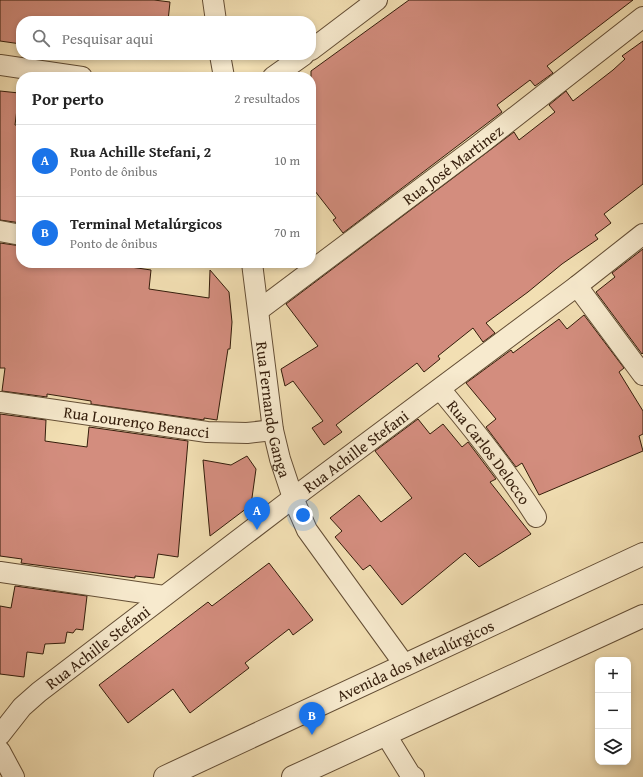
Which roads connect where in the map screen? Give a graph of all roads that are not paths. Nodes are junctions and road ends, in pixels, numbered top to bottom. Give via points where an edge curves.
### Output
1 (212, 0) edge
2 (377, 0) edge
3 (215, 16) edge
4 (643, 17) edge
5 (316, 46) edge
6 (221, 60) edge
7 (297, 60) edge
8 (0, 65) edge
9 (48, 72) edge
10 (223, 72) edge
11 (280, 72) edge
12 (0, 231) edge
13 (16, 234) edge
14 (643, 234) edge
15 (316, 267) edge
16 (253, 268) edge
17 (315, 268) edge
18 (577, 286) junction
19 (259, 310) junction
20 (643, 375) edge
21 (440, 389) junction
22 (0, 402) edge
23 (274, 430) junction
24 (293, 498) junction
25 (536, 517) dead end
26 (643, 554) edge
27 (0, 572) edge
28 (164, 596) junction
29 (643, 616) edge
30 (404, 664) junction
31 (0, 735) edge
32 (386, 735) junction
33 (0, 751) edge
34 (410, 776) edge
35 (14, 777) edge
36 (165, 777) edge
37 (293, 777) edge

1 - 3 street
2 - 5 street
4 - 15 street, Rua José Martinez
6 - 10 street
7 - 11 street
8 - 9 street
12 - 13 street
14 - 18 street, Rua Achille Stefani
16 - 19 street, Rua Fernando Ganga
17 - 19 street, Rua José Martinez
18 - 20 street
18 - 21 street, Rua Achille Stefani
19 - 23 street, Rua Fernando Ganga
21 - 24 street, Rua Achille Stefani
21 - 25 street, Rua Carlos Delocco via 516,484
22 - 23 street, Rua Lourenço Benacci via 207,432 246,433
23 - 24 street, Rua Fernando Ganga via 280,459
24 - 28 street, Rua Achille Stefani
24 - 30 street, Rua Fernando Ganga via 307,530
26 - 30 street, Avenida dos Metalúrgicos
27 - 28 street
28 - 31 street, Rua Achille Stefani via 22,707
29 - 32 street
30 - 36 street, Avenida dos Metalúrgicos
32 - 34 street
32 - 37 street
33 - 35 street

